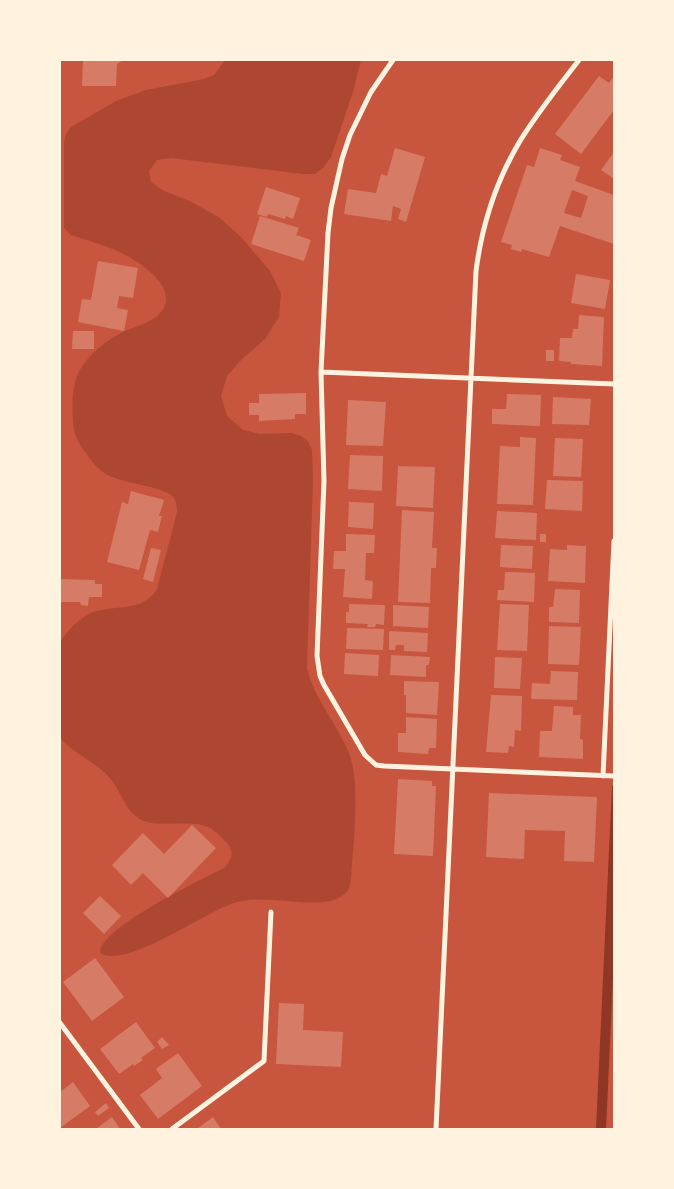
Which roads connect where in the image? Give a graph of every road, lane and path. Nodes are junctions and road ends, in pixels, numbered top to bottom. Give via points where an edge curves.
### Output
1 (393, 60) edge
2 (579, 60) edge
3 (321, 372) junction
4 (471, 378) junction
5 (614, 384) edge
6 (614, 541) edge
7 (452, 769) junction
8 (603, 776) junction
9 (614, 776) edge
10 (271, 912) dead end
11 (60, 1023) edge
12 (138, 1129) edge
13 (172, 1129) edge
14 (436, 1129) edge

1 - 3 street via 360,113 335,184 328,233
2 - 4 street via 520,141 491,204 476,271
3 - 4 street
3 - 7 street via 324,481 317,656 320,676 370,761 384,766
4 - 5 street
4 - 7 street
6 - 8 street
7 - 8 street
7 - 14 street
8 - 9 street
10 - 13 street via 264,1061
11 - 12 street

